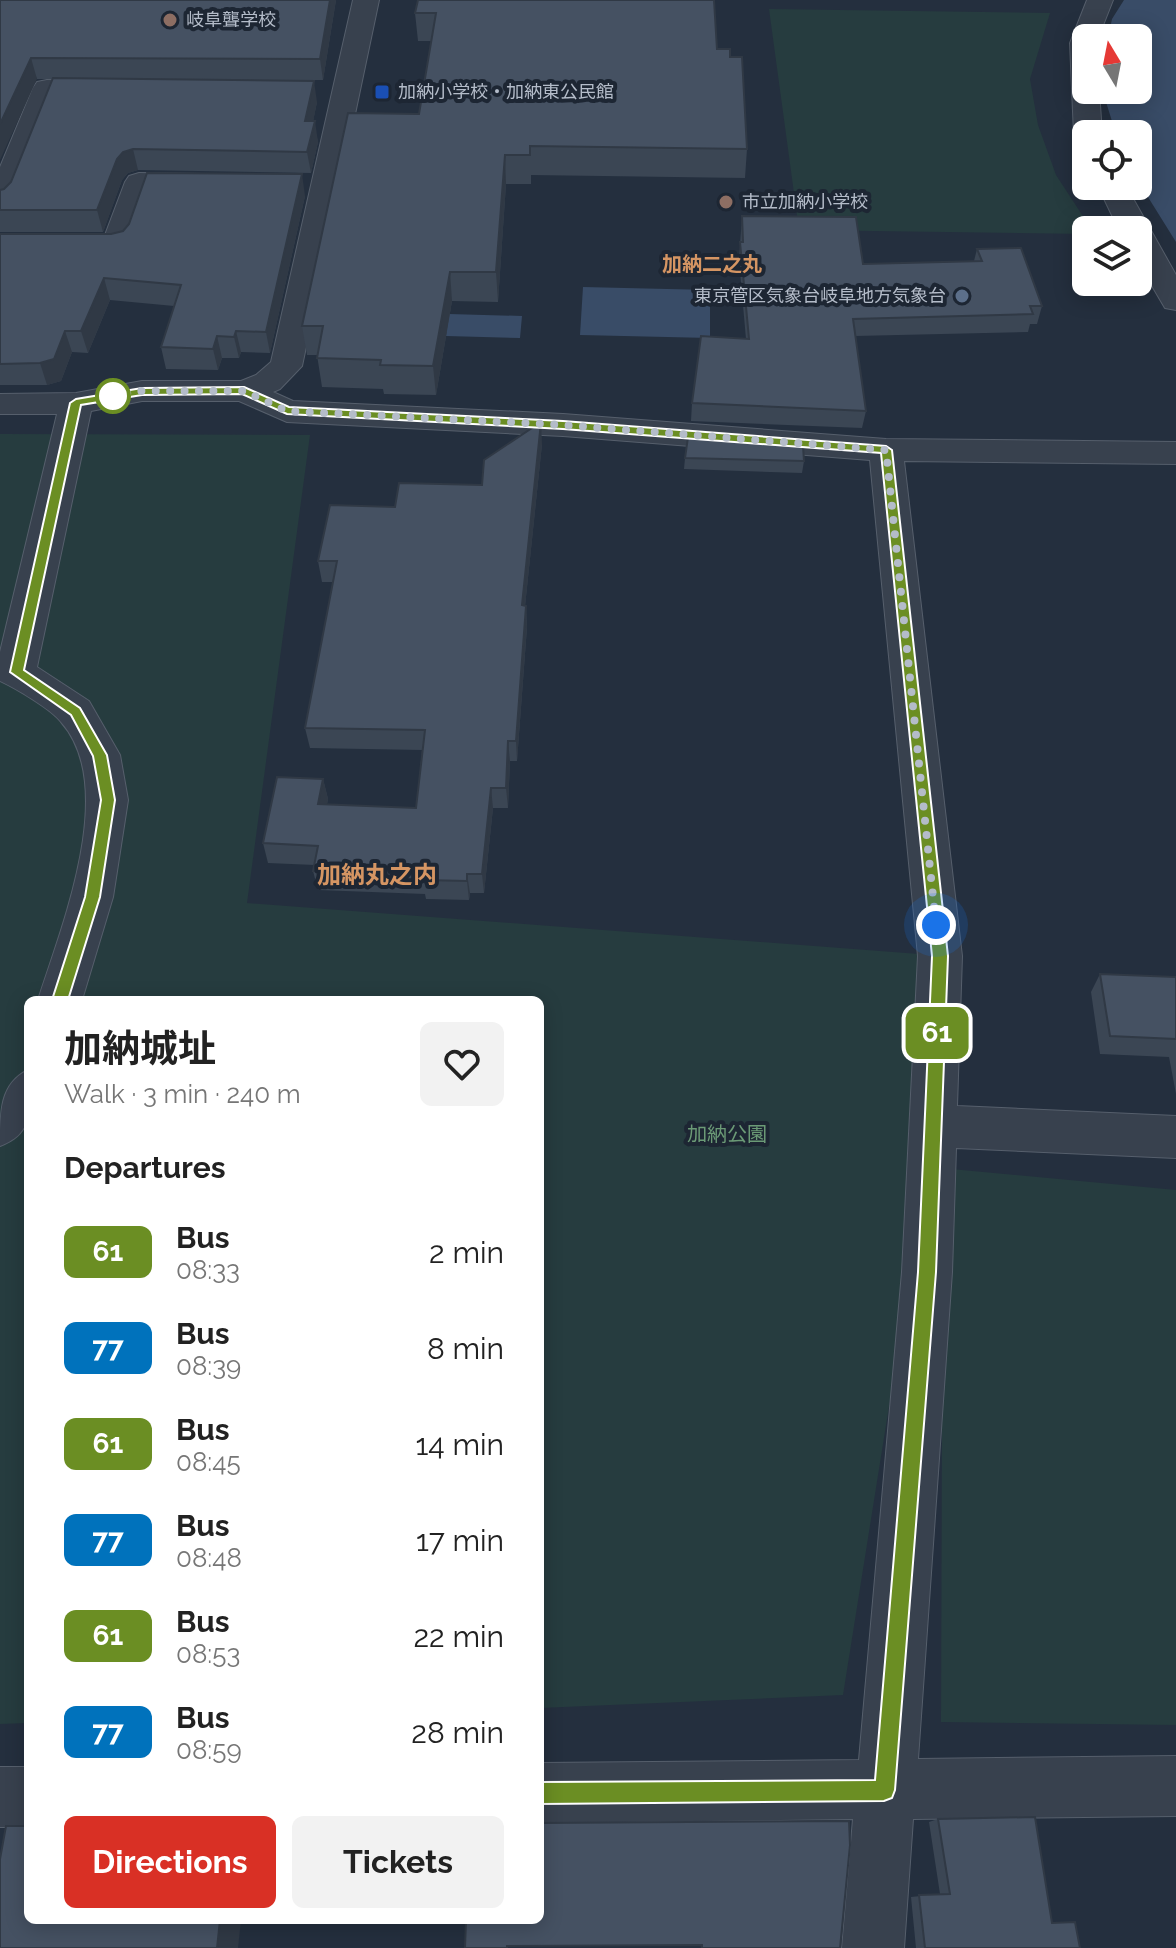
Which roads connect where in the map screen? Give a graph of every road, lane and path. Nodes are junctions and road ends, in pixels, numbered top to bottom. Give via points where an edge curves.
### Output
1 (366, 0) edge
2 (1100, 0) edge
3 (141, 89) edge
4 (314, 91) edge
5 (345, 91) junction
6 (1087, 120) edge
7 (232, 184) edge
8 (294, 185) edge
9 (325, 185) junction
10 (0, 202) edge
11 (0, 244) edge
12 (1152, 260) edge
13 (1176, 301) edge
14 (244, 391) junction
15 (76, 403) junction
16 (0, 404) edge
17 (886, 450) junction
18 (1176, 453) edge
19 (8, 669) edge
20 (61, 996) edge
21 (24, 1095) edge
22 (0, 1125) edge
23 (933, 1126) junction
24 (1176, 1137) edge
25 (1176, 1786) edge
26 (884, 1790) junction
27 (544, 1793) edge
28 (0, 1797) edge
29 (24, 1797) edge
30 (873, 1948) edge

1 - 5 street
2 - 6 street via 1083,43
3 - 10 street via 47,88
4 - 5 street
5 - 9 street
7 - 11 street via 139,182 117,244
8 - 9 street
9 - 14 street via 286,366 268,382
12 - 13 street
14 - 15 street via 142,391
14 - 17 street via 287,411
15 - 16 street
15 - 19 street
17 - 18 street
17 - 23 street via 940,956
19 - 20 street via 75,711 100,755 108,800 92,897
21 - 22 street
23 - 24 street
23 - 26 street via 927,1272
25 - 26 street
26 - 27 street
26 - 30 street
28 - 29 street

